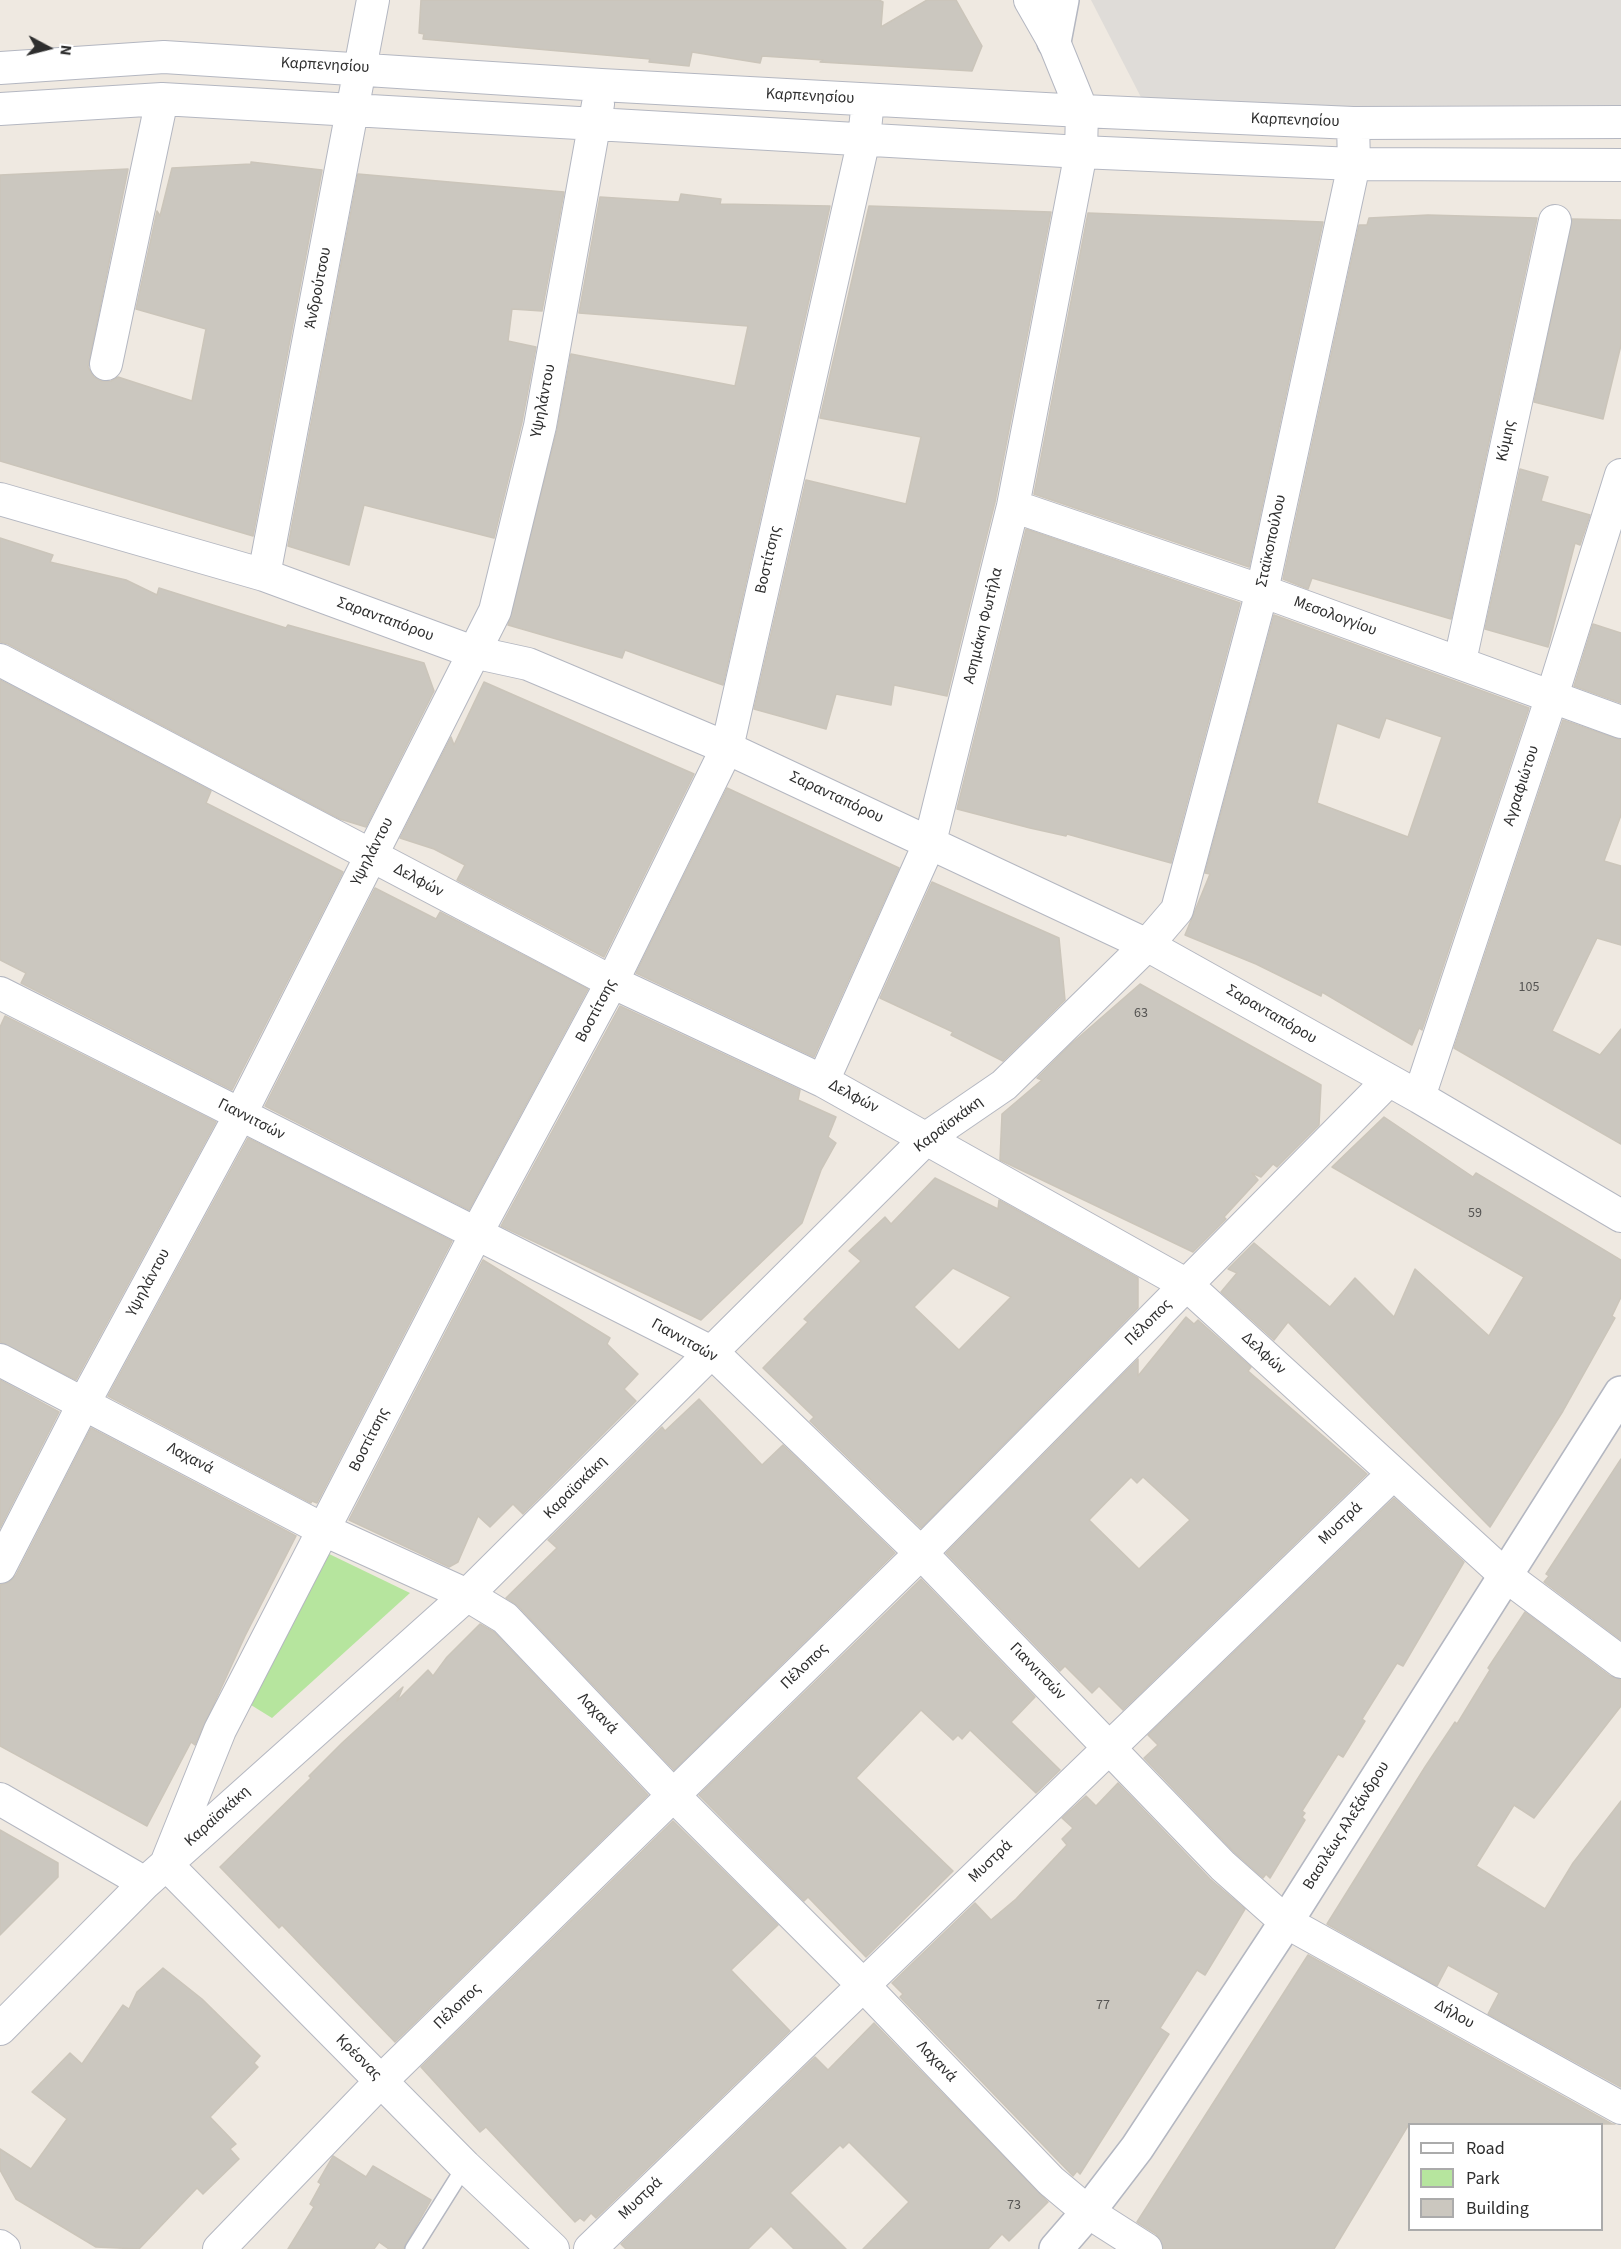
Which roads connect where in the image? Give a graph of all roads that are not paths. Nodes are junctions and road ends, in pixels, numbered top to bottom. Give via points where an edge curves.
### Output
1 (373, 0) edge
2 (1030, 0) edge
3 (1062, 0) edge
4 (1054, 42) junction
5 (0, 68) edge
6 (360, 68) junction
7 (601, 85) junction
8 (162, 99) junction
9 (868, 100) junction
10 (352, 108) junction
11 (0, 109) edge
12 (1082, 111) junction
13 (1621, 122) edge
14 (1353, 123) junction
15 (595, 124) junction
16 (864, 139) junction
17 (1081, 152) junction
18 (1354, 164) junction
19 (1621, 165) edge
20 (1555, 221) dead end
21 (106, 364) dead end
22 (1621, 475) edge
23 (0, 499) edge
24 (1013, 506) junction
25 (264, 575) junction
26 (1262, 591) junction
27 (473, 652) junction
28 (0, 660) edge
29 (1460, 661) junction
30 (1552, 696) junction
31 (1621, 722) edge
32 (727, 748) junction
33 (930, 842) junction
34 (372, 856) junction
35 (1148, 945) junction
36 (612, 982) junction
37 (0, 993) edge
38 (823, 1081) junction
39 (1388, 1081) junction
40 (1419, 1097) junction
41 (240, 1115) junction
42 (928, 1137) junction
43 (1621, 1216) edge
44 (476, 1234) junction
45 (1188, 1285) junction
46 (713, 1353) junction
47 (0, 1360) edge
48 (1621, 1393) edge
49 (84, 1403) junction
50 (1392, 1474) junction
51 (324, 1530) junction
52 (921, 1553) junction
53 (0, 1568) edge
54 (1506, 1576) junction
55 (467, 1595) junction
56 (1621, 1662) edge
57 (1110, 1746) junction
58 (674, 1796) junction
59 (0, 1799) edge
60 (155, 1873) junction
61 (1286, 1922) junction
62 (863, 1985) junction
63 (0, 2029) edge
64 (381, 2081) junction
65 (1621, 2108) edge
66 (465, 2166) junction
67 (1088, 2212) junction
68 (0, 2246) edge
69 (4, 2249) edge
70 (219, 2249) edge
71 (413, 2249) edge
72 (553, 2249) edge
73 (590, 2249) edge
74 (1056, 2249) edge
75 (1146, 2249) edge

1 - 6 street, Άνδρούτσου
2 - 4 street
3 - 4 street
4 - 12 street
5 - 6 street, Καρπενησίου via 164,57
6 - 7 street, Καρπενησίου
6 - 10 street, Άνδρούτσου
7 - 9 street, Καρπενησίου
7 - 15 street, Υψηλάντου
8 - 10 street
8 - 11 street
8 - 21 street
9 - 12 street, Καρπενησίου
9 - 16 street, Βοστίτσης
10 - 15 street
10 - 25 street, Άνδρούτσου
12 - 14 street, Καρπενησίου
12 - 17 street, Ασημάκη Φωτήλα
13 - 14 street, Καρπενησίου
14 - 18 street, Σταϊκοπούλου
15 - 16 street
15 - 27 street, Υψηλάντου via 540,426 495,611
16 - 17 street
16 - 32 street, Βοστίτσης
17 - 18 street
17 - 24 street, Ασημάκη Φωτήλα
18 - 19 street
18 - 26 street, Σταϊκοπούλου
20 - 29 street, Κύμης
22 - 30 street, Αγραφιώτου
23 - 25 street, Σαρανταπόρου
24 - 26 street, Μεσολογγίου
24 - 33 street, Ασημάκη Φωτήλα
25 - 27 street, Σαρανταπόρου
26 - 29 street, Μεσολογγίου
26 - 35 street, Σταϊκοπούλου via 1177,910
27 - 32 street, Σαρανταπόρου via 528,664
27 - 34 street, Υψηλάντου
28 - 34 street, Δελφών
29 - 30 street, Μεσολογγίου
30 - 31 street, Μεσολογγίου
30 - 40 street, Αγραφιώτου
32 - 33 street, Σαρανταπόρου
32 - 36 street, Βοστίτσης
33 - 35 street, Σαρανταπόρου
33 - 38 street, Ασημάκη Φωτήλα
34 - 36 street, Δελφών
34 - 41 street, Υψηλάντου
35 - 39 street, Σαρανταπόρου
35 - 42 street, Καραϊσκάκη via 1004,1085
36 - 38 street, Δελφών
36 - 44 street, Βοστίτσης
37 - 41 street, Γιαννιτσών
38 - 42 street, Δελφών
39 - 40 street, Σαρανταπόρου
39 - 45 street, Πέλοπος
40 - 43 street, Σαρανταπόρου
41 - 44 street, Γιαννιτσών
41 - 49 street, Υψηλάντου
42 - 45 street, Δελφών
42 - 46 street, Καραϊσκάκη
44 - 46 street, Γιαννιτσών
44 - 51 street, Βοστίτσης
45 - 50 street, Δελφών
45 - 52 street, Πέλοπος
46 - 52 street, Γιαννιτσών
46 - 55 street, Καραϊσκάκη
47 - 49 street, Λαχανά
48 - 54 street, Βασιλέως Αλεξάνδρου
49 - 51 street, Λαχανά
49 - 53 street, Υψηλάντου
50 - 54 street, Δελφών
50 - 57 street, Μυστρά
51 - 55 street, Λαχανά
51 - 60 street, Βοστίτσης via 220,1730
52 - 57 street, Γιαννιτσών
52 - 58 street, Πέλοπος
54 - 56 street, Δελφών
54 - 61 street, Βασιλέως Αλεξάνδρου
55 - 58 street, Λαχανά via 505,1618
55 - 60 street, Καραϊσκάκη
57 - 61 street, Γιαννιτσών via 1223,1866
57 - 62 street, Μυστρά
58 - 62 street, Λαχανά
58 - 64 street, Πέλοπος
59 - 60 street, Κρέσνας
60 - 63 street, Καραϊσκάκη
60 - 64 street, Κρέσνας
61 - 65 street, Δήλου
61 - 67 street, Βασιλέως Αλεξάνδρου via 1137,2148
62 - 67 street, Λαχανά via 1051,2181
62 - 73 street, Μυστρά
64 - 66 street, Κρέσνας
64 - 70 street, Πέλοπος
66 - 71 lane
66 - 72 street, Κρέσνας
67 - 74 street, Βασιλέως Αλεξάνδρου
67 - 75 street, Λαχανά
68 - 69 street

